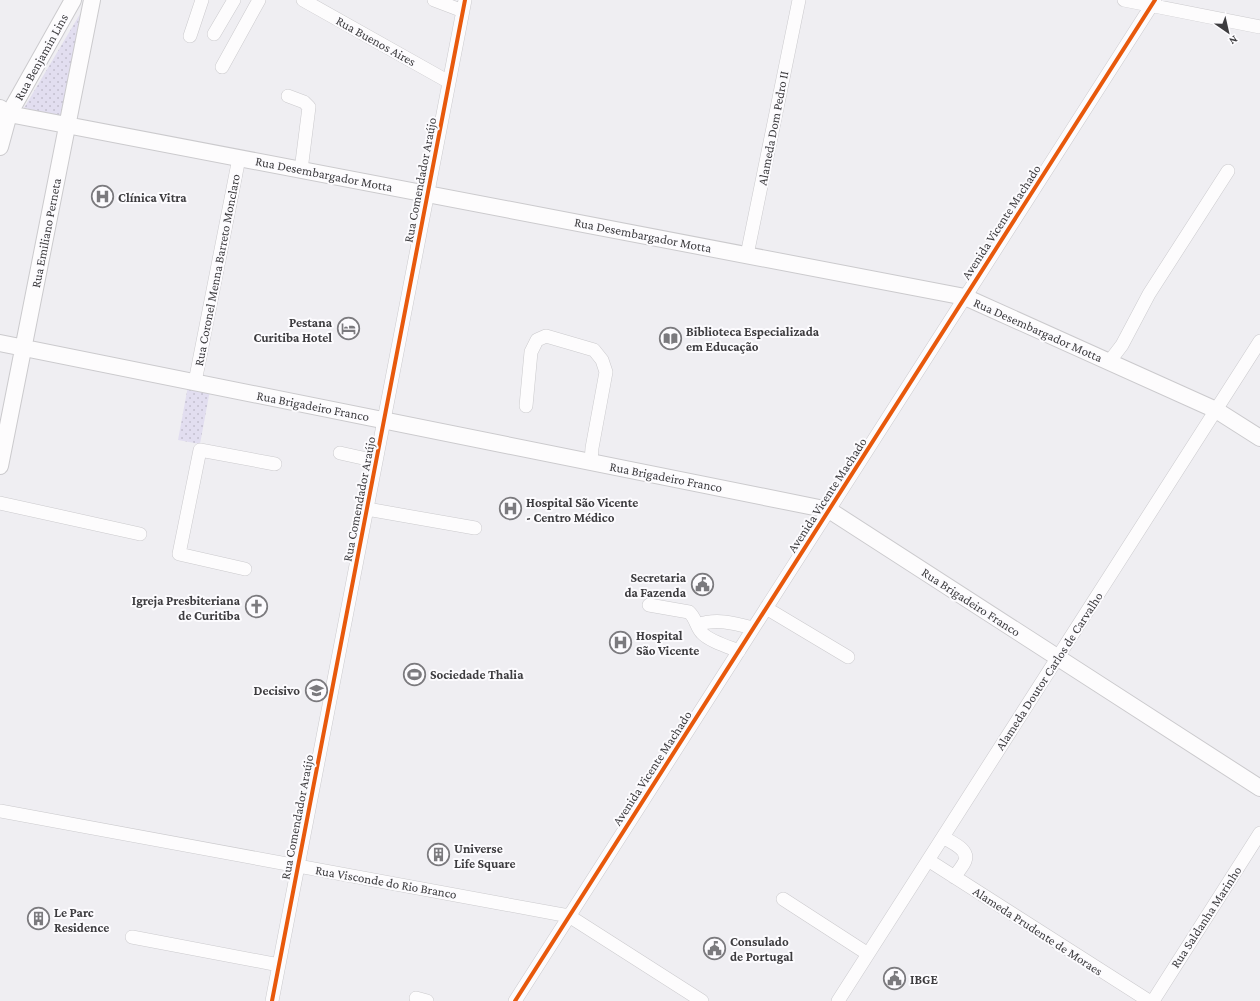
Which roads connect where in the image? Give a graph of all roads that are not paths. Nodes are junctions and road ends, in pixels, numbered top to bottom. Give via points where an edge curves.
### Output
1 (73, 0) edge
2 (92, 0) edge
3 (202, 0) edge
4 (234, 0) edge
5 (258, 0) edge
6 (303, 0) edge
7 (434, 0) edge
8 (799, 0) edge
9 (1124, 0) edge
10 (1154, 3) edge
11 (464, 6) edge
12 (1260, 27) edge
13 (214, 34) dead end
14 (190, 36) dead end
15 (222, 67) dead end
16 (449, 82) junction
17 (288, 96) dead end
18 (3, 115) edge
19 (67, 125) junction
20 (0, 147) edge
21 (240, 158) junction
22 (301, 170) junction
23 (1228, 171) dead end
24 (428, 194) junction
25 (747, 255) junction
26 (965, 297) junction
27 (1260, 341) edge
28 (0, 343) edge
29 (23, 347) junction
30 (1109, 362) junction
31 (195, 382) junction
32 (526, 406) dead end
33 (1216, 410) junction
34 (384, 420) junction
35 (1260, 438) edge
36 (340, 453) dead end
37 (376, 461) junction
38 (591, 462) junction
39 (275, 464) dead end
40 (0, 466) edge
41 (0, 503) edge
42 (367, 509) junction
43 (829, 510) junction
44 (475, 528) dead end
45 (140, 534) dead end
46 (245, 569) dead end
47 (650, 605) dead end
48 (766, 608) junction
49 (697, 625) junction
50 (754, 628) junction
51 (739, 651) junction
52 (848, 657) dead end
53 (1058, 658) junction
54 (1260, 788) edge
55 (0, 811) edge
56 (1260, 833) edge
57 (943, 837) junction
58 (928, 860) junction
59 (298, 866) junction
60 (954, 877) junction
61 (783, 899) dead end
62 (569, 916) junction
63 (132, 937) dead end
64 (868, 954) junction
65 (279, 965) junction
66 (272, 1001) edge
67 (515, 1001) edge
68 (702, 1001) edge
69 (838, 1001) edge
70 (1149, 1001) edge
71 (1153, 1001) edge

1 - 18 main road, Rua Benjamin Lins
2 - 19 main road, Rua Emiliano Perneta
3 - 14 street
4 - 13 street
5 - 15 street
6 - 16 street, Rua Buenos Aires
7 - 11 street
8 - 25 street, Alameda Dom Pedro II
9 - 10 street
10 - 12 street
10 - 26 street, Avenida Vicente Machado
11 - 16 street, Rua Comendador Araújo
16 - 24 street, Rua Comendador Araújo
17 - 22 street via 304,102 309,108
18 - 19 main road, Rua Desembargador Motta
18 - 20 main road, Rua Benjamin Lins
19 - 21 main road, Rua Desembargador Motta
19 - 29 main road, Rua Emiliano Perneta
21 - 22 main road, Rua Desembargador Motta
21 - 31 street, Rua Coronel Menna Barreto Monclaro
22 - 24 main road, Rua Desembargador Motta
23 - 30 street via 1153,288 1122,345
24 - 25 main road, Rua Desembargador Motta
24 - 34 street, Rua Comendador Araújo
25 - 26 main road, Rua Desembargador Motta
26 - 30 main road, Rua Desembargador Motta
26 - 43 street, Avenida Vicente Machado
27 - 33 street, Alameda Doutor Carlos de Carvalho
28 - 29 main road, Rua Brigadeiro Franco
29 - 31 main road, Rua Brigadeiro Franco
29 - 40 main road, Rua Emiliano Perneta
30 - 33 main road, Rua Desembargador Motta
31 - 34 main road, Rua Brigadeiro Franco
32 - 38 street via 532,352 537,340 546,336 594,350 602,360 606,372
33 - 35 main road, Rua Desembargador Motta
33 - 53 street, Alameda Doutor Carlos de Carvalho
34 - 37 street, Rua Comendador Araújo
34 - 38 main road, Rua Brigadeiro Franco
36 - 37 street
37 - 42 street, Rua Comendador Araújo
38 - 43 main road, Rua Brigadeiro Franco
39 - 46 street via 200,450 178,554
41 - 45 street
42 - 44 street
42 - 59 street, Rua Comendador Araújo
43 - 48 street, Avenida Vicente Machado
43 - 53 main road, Rua Brigadeiro Franco
47 - 49 street via 689,612
48 - 50 street, Avenida Vicente Machado
48 - 52 street
49 - 50 street via 708,621
49 - 51 street via 702,634
50 - 51 street, Avenida Vicente Machado
51 - 62 street, Avenida Vicente Machado
53 - 54 main road, Rua Brigadeiro Franco
53 - 57 street, Alameda Doutor Carlos de Carvalho
55 - 59 street, Rua Visconde do Rio Branco
56 - 71 street, Rua Saldanha Marinho
57 - 58 street, Alameda Doutor Carlos de Carvalho
57 - 60 street via 964,850 966,855 966,860
58 - 60 street, Alameda Prudente de Moraes
58 - 64 street, Alameda Doutor Carlos de Carvalho
59 - 62 street, Rua Visconde do Rio Branco
59 - 65 street, Rua Comendador Araújo
60 - 70 street, Alameda Prudente de Moraes
61 - 64 street
62 - 67 street, Avenida Vicente Machado
62 - 68 street, Rua Visconde do Rio Branco
63 - 65 street
64 - 69 street, Alameda Doutor Carlos de Carvalho
65 - 66 street, Rua Comendador Araújo

